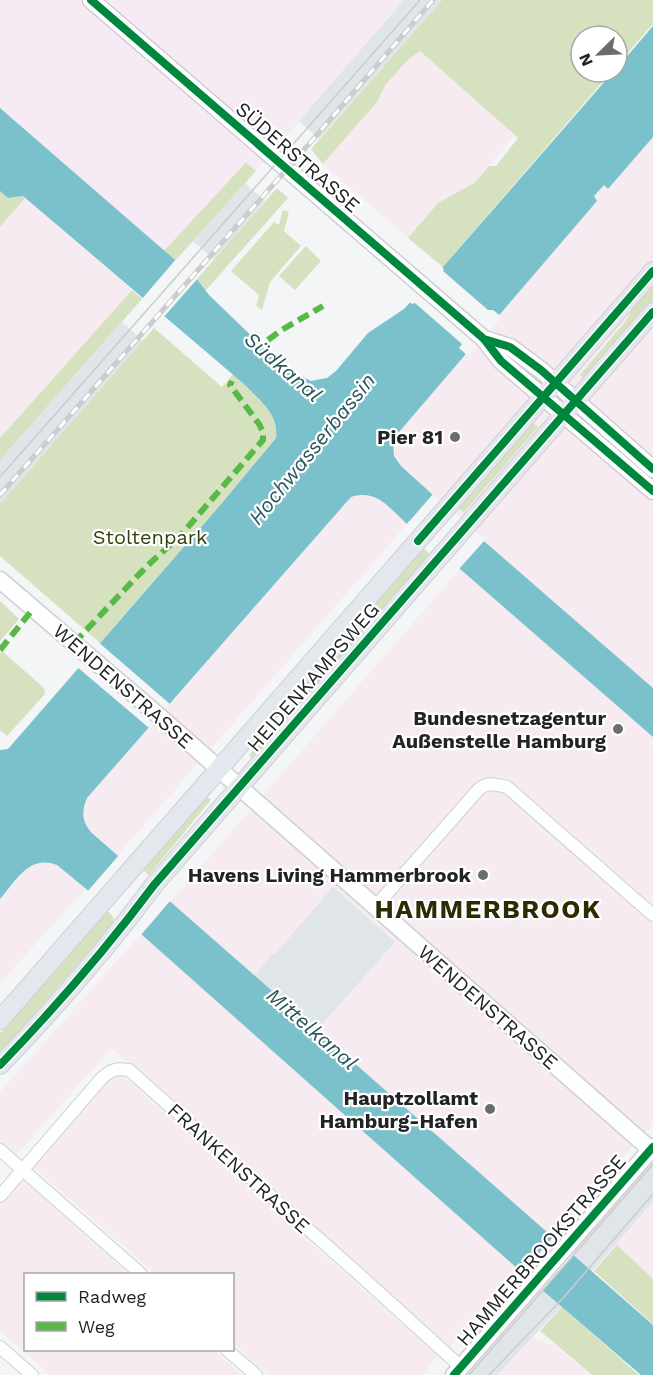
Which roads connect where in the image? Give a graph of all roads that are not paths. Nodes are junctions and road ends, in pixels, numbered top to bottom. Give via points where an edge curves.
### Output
1 (91, 0) edge
2 (653, 271) edge
3 (653, 312) edge
4 (484, 339) junction
5 (556, 383) junction
6 (543, 397) junction
7 (570, 407) junction
8 (653, 469) edge
9 (653, 490) edge
10 (0, 580) edge
11 (219, 770) junction
12 (239, 788) junction
13 (375, 907) junction
14 (653, 915) edge
15 (0, 1020) edge
16 (0, 1065) edge
17 (652, 1148) edge
18 (0, 1150) edge
19 (22, 1170) junction
20 (0, 1196) edge
21 (139, 1273) edge
22 (0, 1347) edge
23 (228, 1351) edge
24 (457, 1371) edge
25 (32, 1375) edge
26 (256, 1375) edge

1 - 4 street, SÜDERSTRASSE
2 - 5 main road, HEIDENKAMPSWEG
3 - 7 main road, HEIDENKAMPSWEG
4 - 5 street, SÜDERSTRASSE via 510,347
4 - 6 street, SÜDERSTRASSE via 501,362
5 - 6 main road, HEIDENKAMPSWEG
5 - 7 street, SÜDERSTRASSE
6 - 7 street, SÜDERSTRASSE
6 - 11 main road, HEIDENKAMPSWEG
7 - 8 street, SÜDERSTRASSE
7 - 9 street, SÜDERSTRASSE
7 - 12 main road, HEIDENKAMPSWEG
10 - 11 street, WENDENSTRASSE
11 - 12 street, WENDENSTRASSE
11 - 15 main road, HEIDENKAMPSWEG
12 - 13 street, WENDENSTRASSE
12 - 16 main road, HEIDENKAMPSWEG
13 - 14 street via 479,789 493,784 507,787
13 - 17 street, WENDENSTRASSE
17 - 24 street, HAMMERBROOKSTRASSE
18 - 19 street
19 - 20 street, FRANKENSTRASSE
19 - 21 street
19 - 24 street, FRANKENSTRASSE via 109,1071 129,1070 362,1277
22 - 25 street
23 - 26 street

